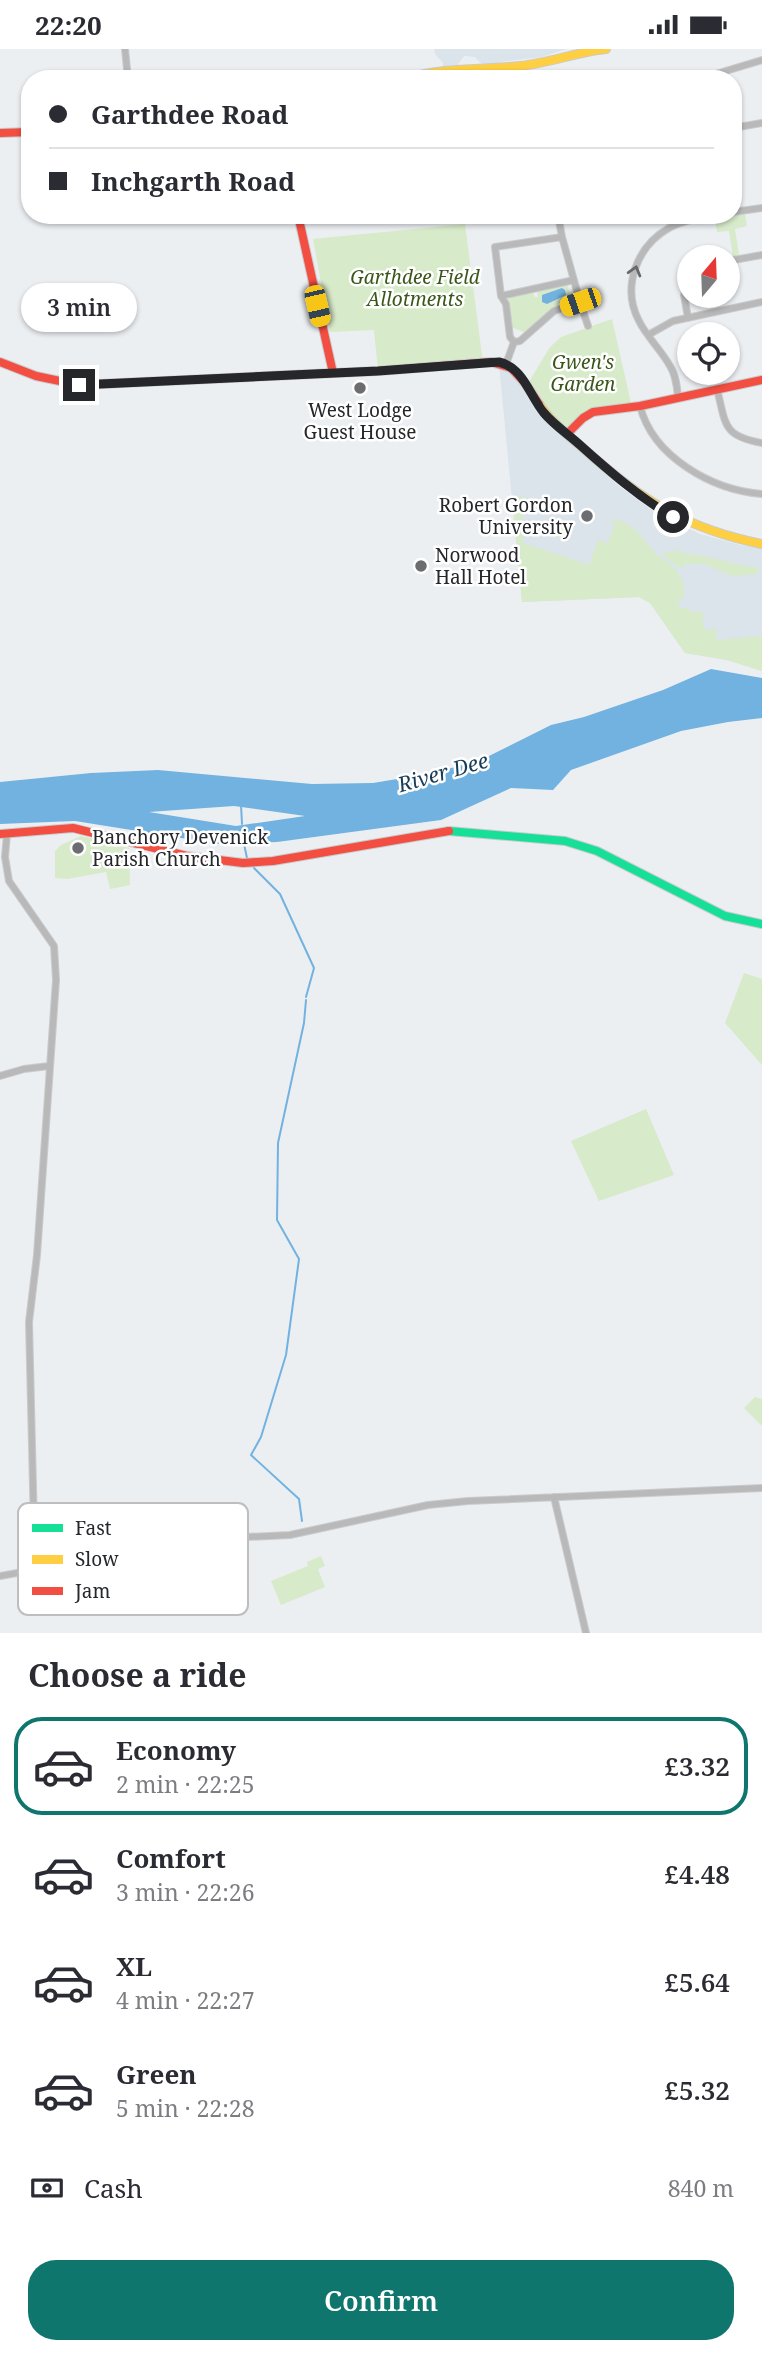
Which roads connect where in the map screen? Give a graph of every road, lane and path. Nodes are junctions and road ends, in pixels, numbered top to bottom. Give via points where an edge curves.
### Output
1 (125, 49) edge
2 (606, 49) edge
3 (762, 60) edge
4 (127, 70) edge
5 (461, 70) edge
6 (729, 70) edge
7 (762, 123) edge
8 (742, 126) edge
9 (21, 132) edge
10 (0, 133) edge
11 (762, 208) edge
12 (742, 211) edge
13 (300, 224) edge
14 (560, 224) edge
15 (678, 224) edge
16 (562, 237) junction
17 (762, 255) edge
18 (740, 259) edge
19 (574, 280) junction
20 (501, 296) junction
21 (580, 302) junction
22 (762, 302) edge
23 (686, 308) edge
24 (688, 318) junction
25 (588, 326) dead end
26 (648, 335) junction
27 (514, 342) junction
28 (0, 362) edge
29 (502, 363) junction
30 (333, 373) junction
31 (762, 380) edge
32 (718, 389) junction
33 (678, 397) junction
34 (640, 405) junction
35 (568, 434) junction
36 (762, 443) edge
37 (762, 493) edge
38 (762, 544) edge
39 (4, 834) edge
40 (762, 924) edge
41 (49, 1066) junction
42 (0, 1076) edge
43 (762, 1488) edge
44 (554, 1497) junction
45 (33, 1503) edge
46 (248, 1537) edge
47 (18, 1572) edge
48 (0, 1576) edge
49 (586, 1633) edge

1 - 4 street
2 - 5 street via 536,64
3 - 6 street
7 - 8 street
9 - 10 street
11 - 12 street
13 - 30 street
14 - 16 street
26 -> 15 street via 632,295 633,274 654,238
16 - 19 street
16 - 20 street via 495,247
17 - 18 street
19 - 20 street
19 - 21 street
20 - 27 street
21 - 25 street
21 - 27 street via 554,311
22 - 24 street
23 - 24 street
24 - 26 street
26 - 33 street via 671,366
27 - 29 street
28 - 30 street via 79,385
29 - 30 street
29 - 35 street
31 - 32 street
32 - 33 street
32 - 36 street via 725,422 733,434
33 - 34 street
34 - 35 street via 587,414
34 - 37 street via 651,432 686,466 722,486
35 - 38 street via 625,484 673,517 720,535
39 - 40 street via 73,828 187,856 243,863 454,830 565,841 615,859 725,916
39 - 41 street via 9,881 54,946
41 - 42 street
41 - 45 street via 29,1322
43 - 44 street
44 - 46 street via 428,1505 290,1535
44 - 49 street
47 - 48 street

